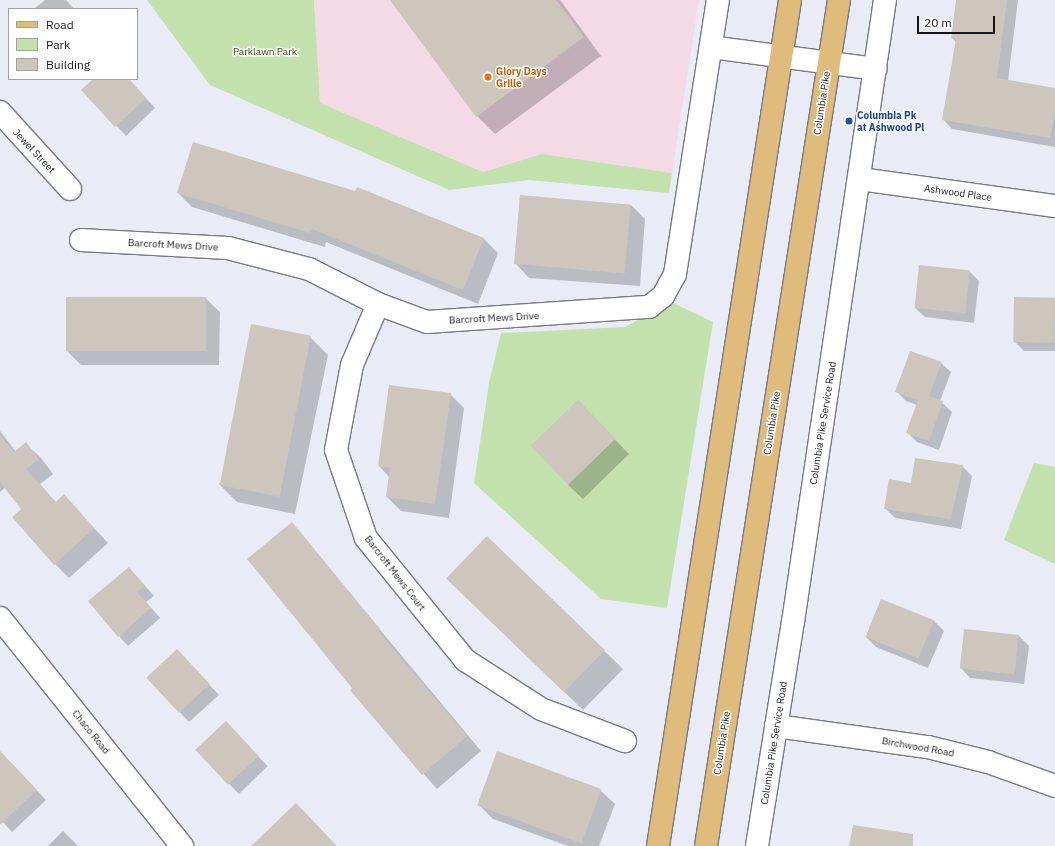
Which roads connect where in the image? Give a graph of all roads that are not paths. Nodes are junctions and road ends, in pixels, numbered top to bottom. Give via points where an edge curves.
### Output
1 (718, 0) edge
2 (790, 0) edge
3 (839, 0) edge
4 (885, 0) edge
5 (711, 48) junction
6 (781, 57) junction
7 (829, 63) junction
8 (876, 70) junction
9 (0, 112) edge
10 (860, 179) junction
11 (70, 189) dead end
12 (1055, 206) edge
13 (81, 240) dead end
14 (378, 304) junction
15 (0, 618) edge
16 (776, 726) junction
17 (625, 742) dead end
18 (1055, 786) edge
19 (182, 846) edge
20 (658, 846) edge
21 (706, 846) edge
22 (757, 846) edge

1 - 5 street
2 - 6 main road
3 - 7 main road, Columbia Pike
4 - 8 street, Columbia Pike Service Road
5 - 6 street
5 - 14 street, Barcroft Mews Drive via 675,274 663,296 649,307 426,322
6 - 7 street
6 - 20 main road
7 - 8 street
7 - 21 main road, Columbia Pike
8 - 10 street, Columbia Pike Service Road
9 - 11 street, Jewel Street
10 - 12 street, Ashwood Place
10 - 16 street, Columbia Pike Service Road
13 - 14 street, Barcroft Mews Drive via 228,248 309,269
14 - 17 street, Barcroft Mews Court via 352,365 336,450 366,538 465,660 541,709
15 - 19 street, Chaco Road
16 - 18 street, Birchwood Road via 928,747 988,762
16 - 22 street, Columbia Pike Service Road

